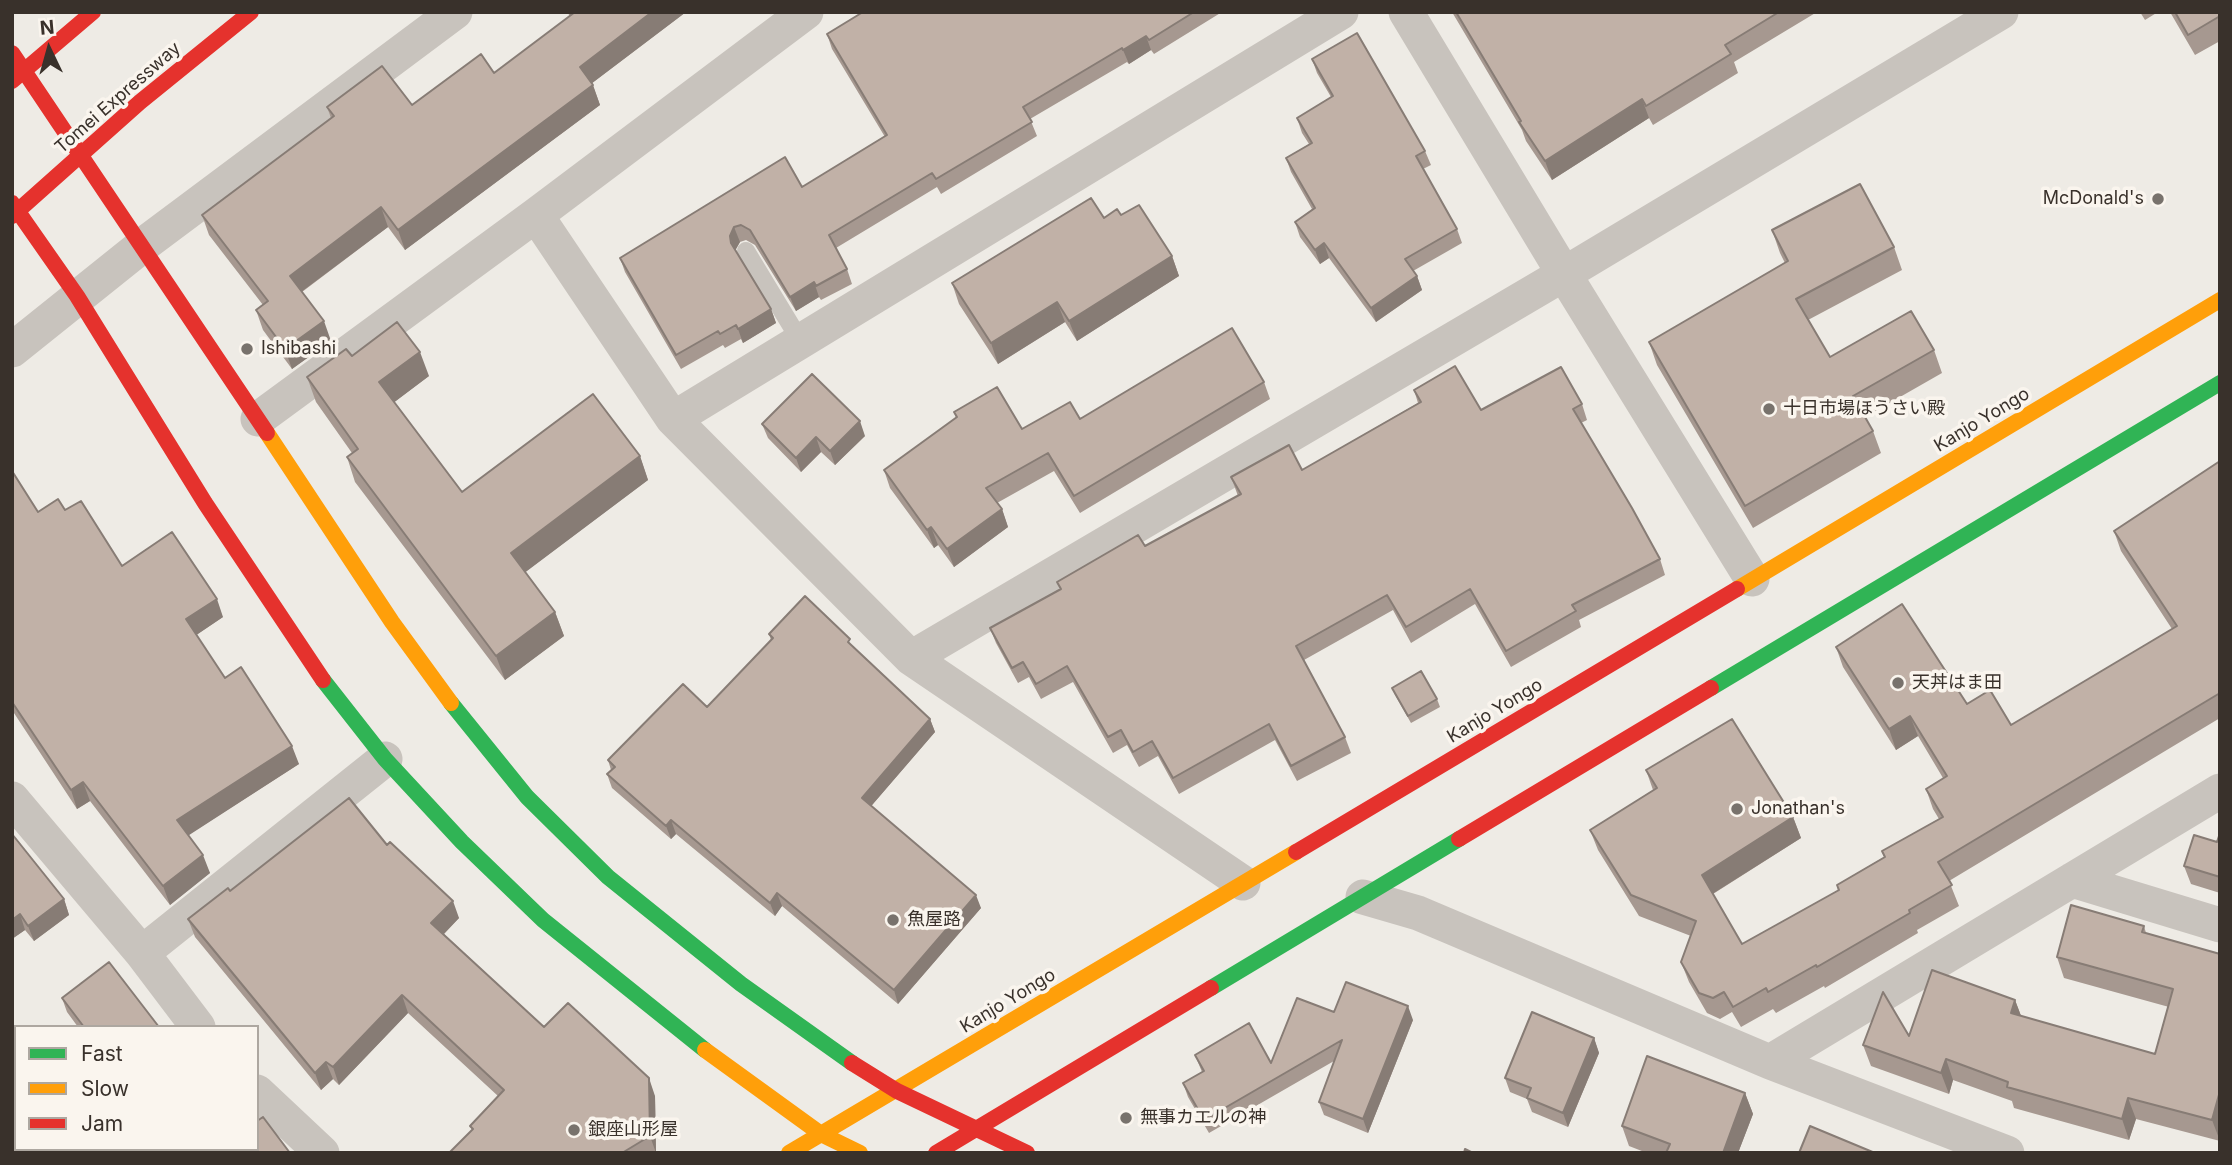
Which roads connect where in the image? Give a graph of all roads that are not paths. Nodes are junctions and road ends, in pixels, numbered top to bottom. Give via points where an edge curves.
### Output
1 (93, 12) edge
2 (251, 12) edge
3 (455, 12) edge
4 (806, 12) edge
5 (1341, 12) edge
6 (1406, 12) edge
7 (2001, 12) edge
8 (12, 53) edge
9 (12, 81) edge
10 (12, 204) edge
11 (536, 215) junction
12 (12, 216) edge
13 (144, 245) junction
14 (746, 251) edge
15 (1564, 274) junction
16 (76, 296) junction
17 (2220, 300) edge
18 (801, 342) junction
19 (12, 349) edge
20 (2220, 383) edge
21 (258, 419) junction
22 (674, 419) junction
23 (1752, 579) junction
24 (911, 658) junction
25 (385, 759) junction
26 (2220, 791) edge
27 (14, 806) edge
28 (2072, 880) junction
29 (1244, 883) junction
30 (1363, 897) junction
31 (2220, 925) edge
32 (142, 953) junction
33 (196, 1025) edge
34 (1770, 1062) junction
35 (897, 1091) junction
36 (259, 1094) edge
37 (975, 1130) junction
38 (821, 1134) junction
39 (322, 1153) edge
40 (789, 1153) edge
41 (860, 1153) edge
42 (936, 1153) edge
43 (1027, 1153) edge
44 (2007, 1153) edge

1 - 9 main road
2 - 12 main road, Tomei Expressway via 140,102
3 - 13 street
4 - 11 street
5 - 18 street
6 - 15 street
7 - 15 street
8 - 13 main road
10 - 16 main road
11 - 21 street
11 - 22 street
13 - 16 street
13 - 21 main road
14 - 18 lane
15 - 23 street
15 - 24 street
16 - 19 street
16 - 25 main road via 314,669
17 - 23 main road, Kanjo Yongo
18 - 22 street
20 - 30 main road
21 - 35 main road via 392,622 527,797 608,877 741,984
22 - 24 street
23 - 29 main road, Kanjo Yongo
24 - 29 street
25 - 32 street
25 - 38 main road via 543,920 692,1041
26 - 28 street
27 - 32 street
28 - 31 street
28 - 34 street
29 - 35 main road, Kanjo Yongo
30 - 34 street via 1418,913
30 - 37 main road
32 - 33 street
34 - 44 street
35 - 37 main road
35 - 38 main road, Kanjo Yongo
36 - 39 street
37 - 42 main road
37 - 43 main road
38 - 40 main road, Kanjo Yongo
38 - 41 main road

